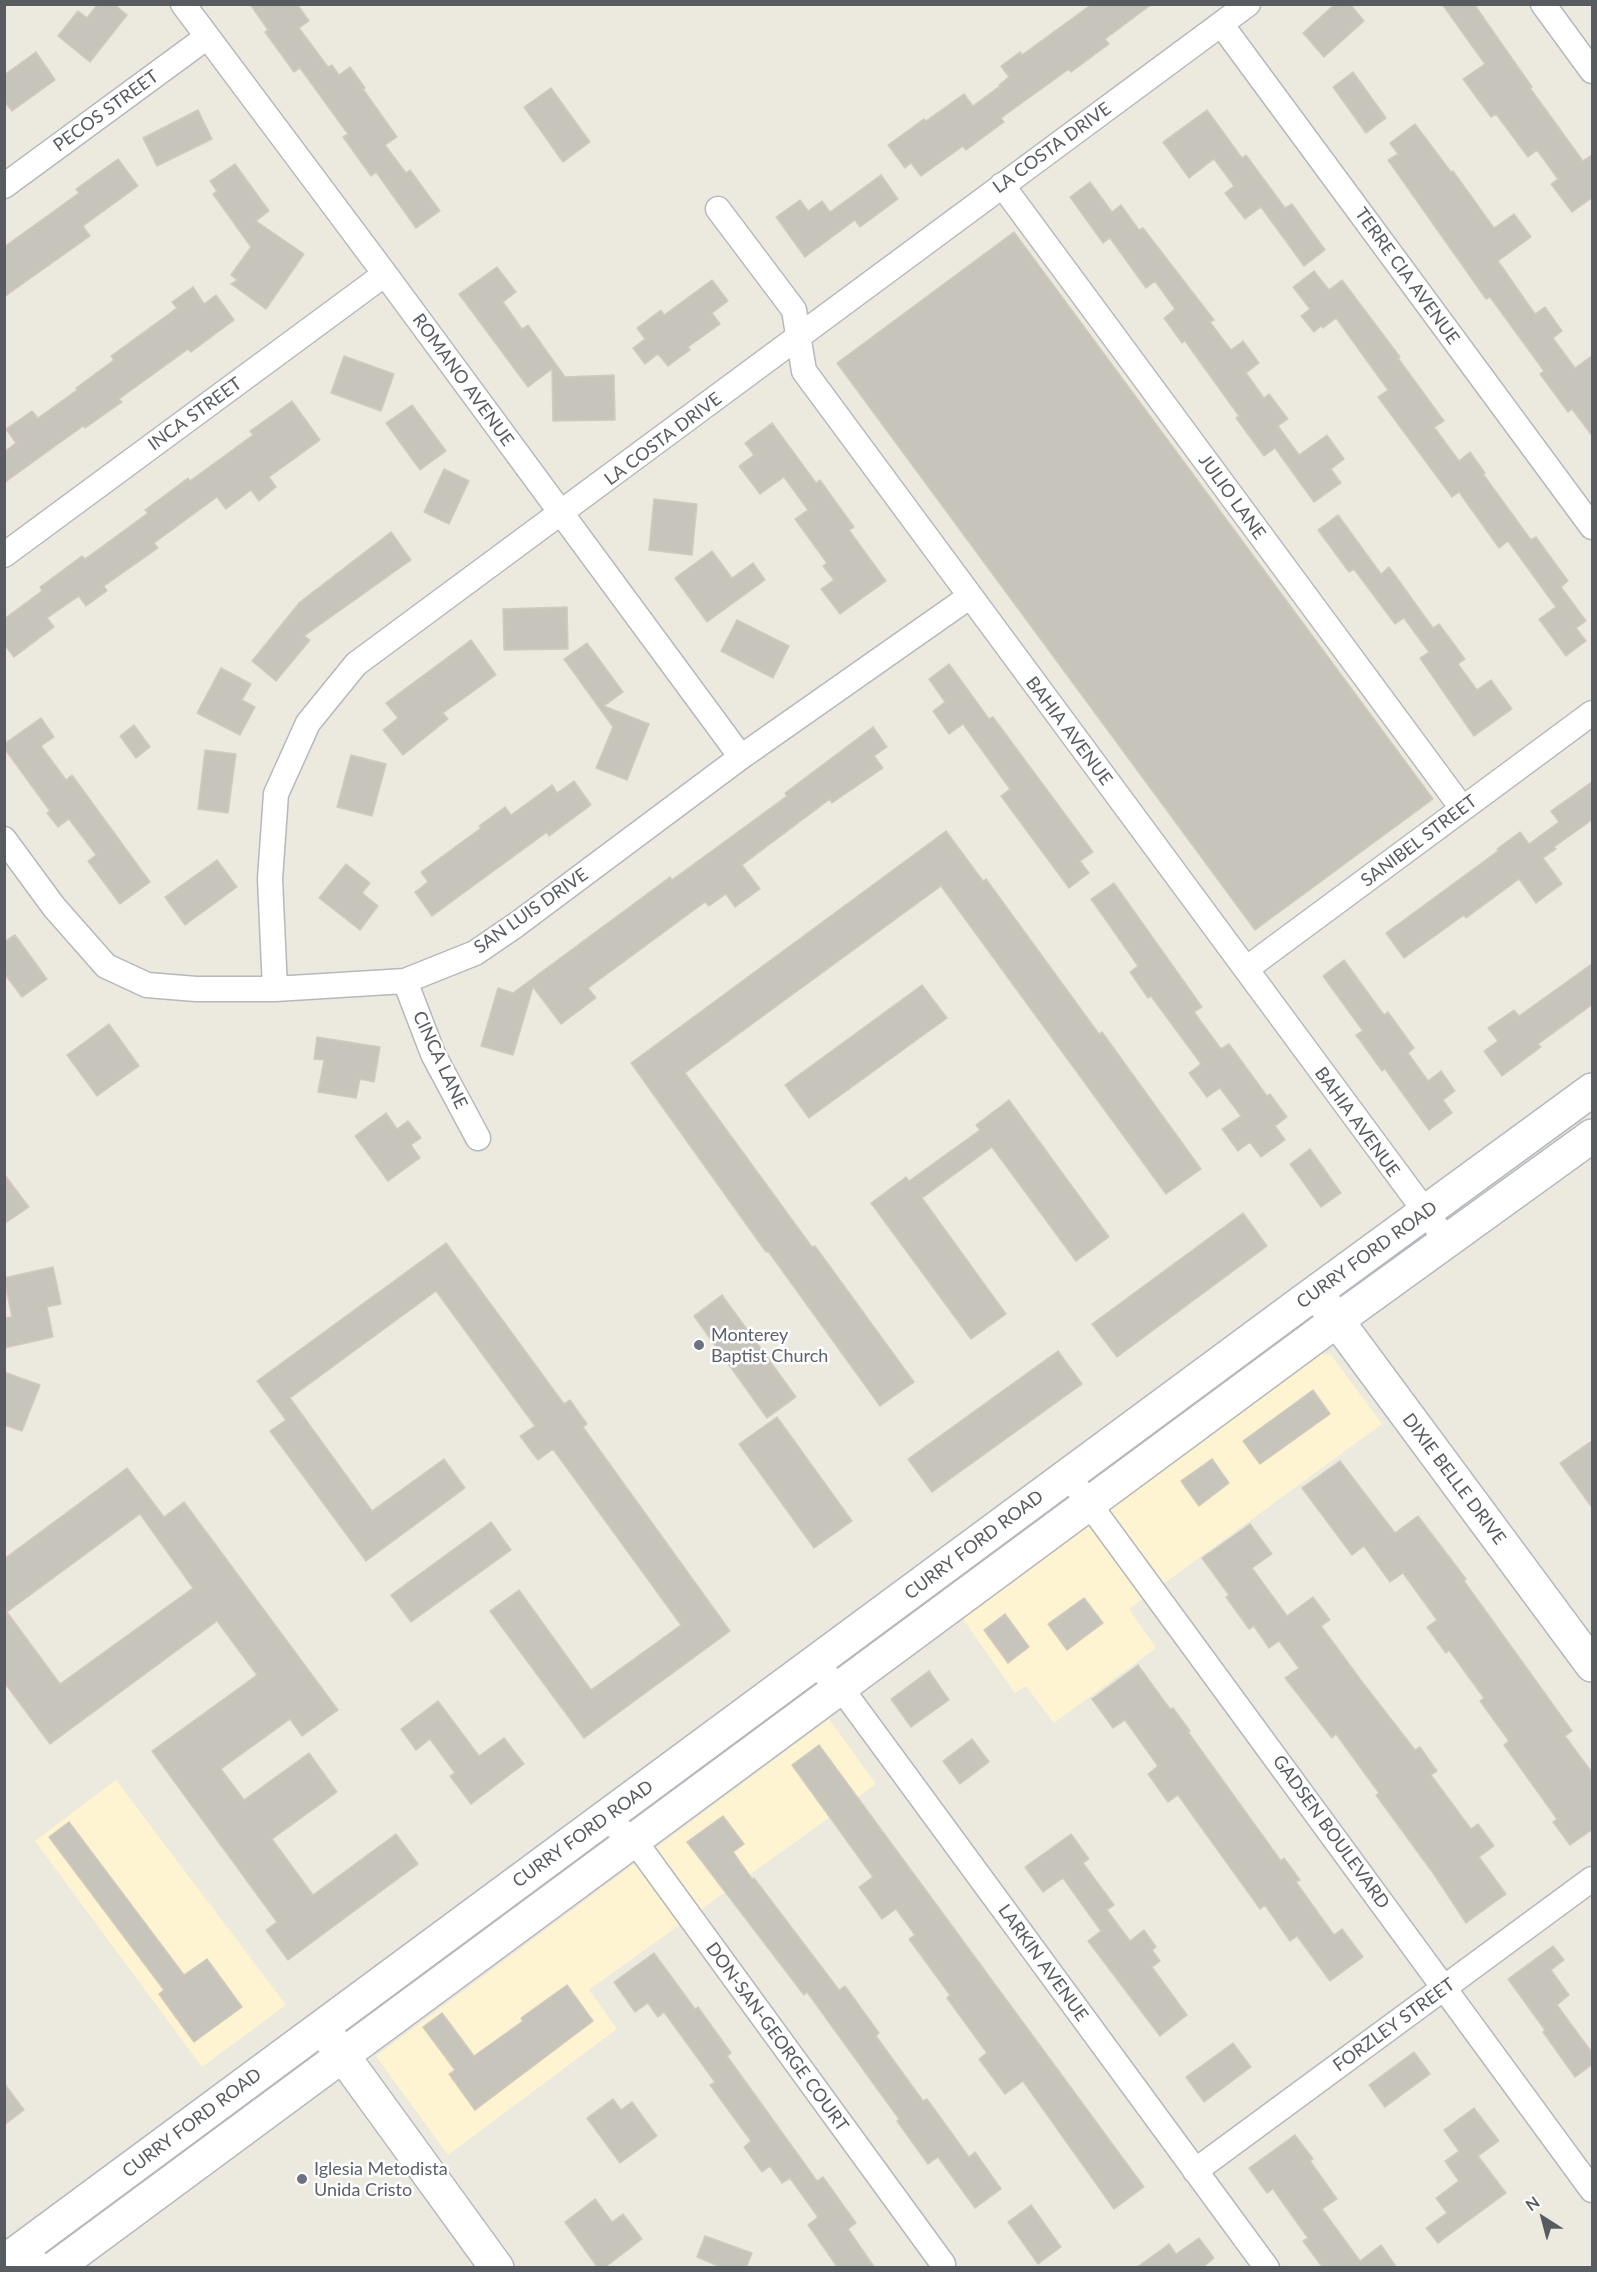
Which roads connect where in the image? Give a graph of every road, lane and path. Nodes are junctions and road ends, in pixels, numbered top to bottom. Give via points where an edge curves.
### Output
1 (183, 4) edge
2 (1248, 4) edge
3 (1544, 4) edge
4 (1221, 24) junction
5 (207, 37) junction
6 (1593, 71) edge
7 (1002, 185) junction
8 (4, 186) edge
9 (718, 209) dead end
10 (385, 274) junction
11 (798, 338) junction
12 (561, 514) junction
13 (1593, 527) edge
14 (4, 555) edge
15 (969, 597) junction
16 (1593, 713) edge
17 (741, 758) junction
18 (1462, 808) junction
19 (4, 839) edge
20 (1246, 969) junction
21 (405, 981) junction
22 (275, 989) junction
23 (1593, 1090) edge
24 (1593, 1136) edge
25 (478, 1138) dead end
26 (1424, 1213) junction
27 (1447, 1241) junction
28 (1316, 1292) junction
29 (1336, 1321) junction
30 (1141, 1421) junction
31 (1163, 1450) junction
32 (1068, 1475) junction
33 (1090, 1504) junction
34 (814, 1664) junction
35 (1593, 1665) edge
36 (841, 1688) junction
37 (604, 1818) junction
38 (634, 1840) junction
39 (1593, 1879) edge
40 (1445, 1988) junction
41 (321, 2027) junction
42 (342, 2055) junction
43 (1195, 2171) junction
44 (1593, 2190) edge
45 (24, 2259) edge
46 (943, 2264) dead end
47 (55, 2268) edge
48 (497, 2268) edge
49 (1267, 2268) edge

1 - 5 street, ROMANO AVENUE
2 - 4 street, LA COSTA DRIVE
3 - 6 street
4 - 7 street, LA COSTA DRIVE
4 - 13 street, TERRE CIA AVENUE
5 - 8 street, PECOS STREET
5 - 10 street, ROMANO AVENUE
7 - 11 street, LA COSTA DRIVE
7 - 18 street, JULIO LANE
9 - 11 street, BAHIA AVENUE via 794,310
10 - 12 street, ROMANO AVENUE
10 - 14 street, INCA STREET
11 - 12 street, LA COSTA DRIVE
11 - 15 street, BAHIA AVENUE via 804,370
12 - 17 street, ROMANO AVENUE
12 - 22 street, LA COSTA DRIVE via 356,664 308,723 276,794 270,879
15 - 17 street, SAN LUIS DRIVE
15 - 20 street, BAHIA AVENUE
16 - 18 street, SANIBEL STREET
17 - 21 street, SAN LUIS DRIVE via 475,953
18 - 20 street, SANIBEL STREET
19 - 22 street, SAN LUIS DRIVE via 54,907 106,966 147,985
20 - 26 street, BAHIA AVENUE
21 - 22 street, SAN LUIS DRIVE
21 - 25 street, CINCA LANE via 433,1054
23 - 26 main road, CURRY FORD ROAD
24 - 27 main road, CURRY FORD ROAD
26 - 27 street, BAHIA AVENUE
26 - 28 main road, CURRY FORD ROAD
27 - 29 main road, CURRY FORD ROAD
28 - 29 main road, DIXIE BELLE DRIVE
28 - 30 main road, CURRY FORD ROAD
29 - 31 main road, CURRY FORD ROAD
29 - 35 main road, DIXIE BELLE DRIVE
30 - 31 street
30 - 32 main road, CURRY FORD ROAD
31 - 33 main road, CURRY FORD ROAD
32 - 33 street, GADSEN BOULEVARD
32 - 34 main road, CURRY FORD ROAD
33 - 36 main road, CURRY FORD ROAD
33 - 40 street, GADSEN BOULEVARD
34 - 36 street, LARKIN AVENUE
34 - 37 main road, CURRY FORD ROAD
36 - 38 main road, CURRY FORD ROAD
36 - 43 street, LARKIN AVENUE
37 - 38 street, DON-SAN-GEORGE COURT
37 - 41 main road, CURRY FORD ROAD
38 - 42 main road, CURRY FORD ROAD
38 - 46 street, DON-SAN-GEORGE COURT
39 - 40 street, FORZLEY STREET
40 - 43 street, FORZLEY STREET
40 - 44 street, GADSEN BOULEVARD
41 - 42 main road
41 - 45 main road, CURRY FORD ROAD
42 - 47 main road, CURRY FORD ROAD
42 - 48 main road
43 - 49 street, LARKIN AVENUE

